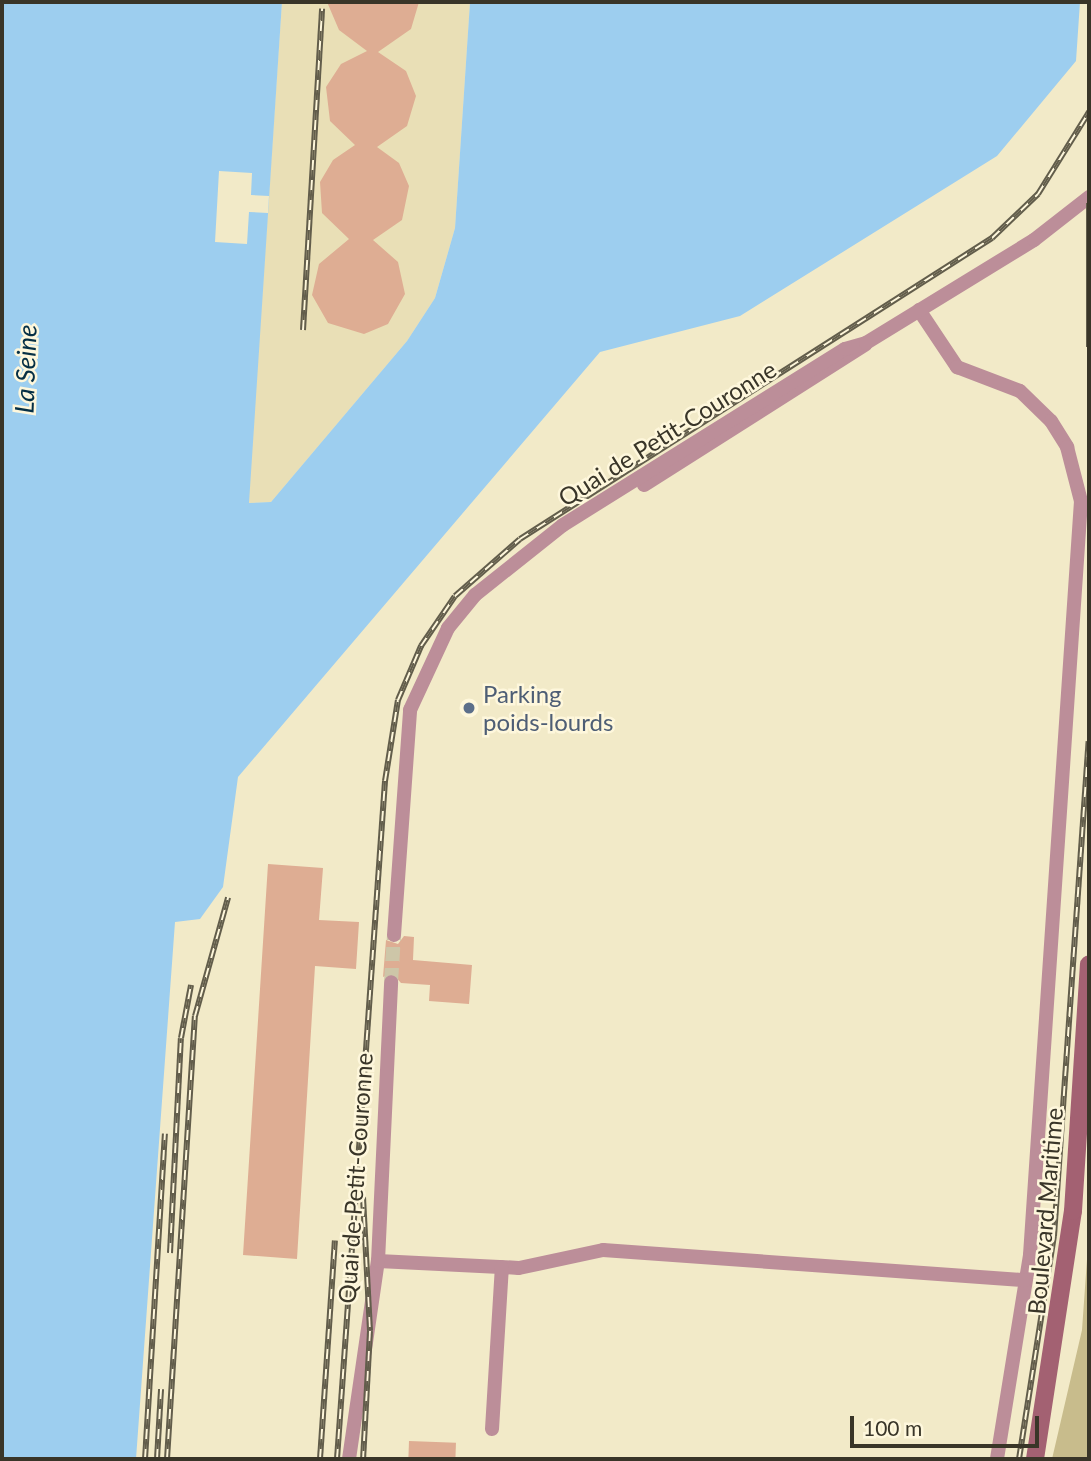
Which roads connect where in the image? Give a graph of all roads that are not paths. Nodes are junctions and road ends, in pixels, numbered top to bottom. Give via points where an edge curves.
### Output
1 (1089, 197) edge
2 (1089, 217) edge
3 (1069, 218) junction
4 (919, 310) junction
5 (394, 935) tunnel mouth
6 (1089, 965) edge
7 (391, 982) tunnel mouth
8 (378, 1261) junction
9 (502, 1267) junction
10 (1025, 1280) junction
11 (492, 1429) dead end
12 (349, 1459) edge
13 (997, 1459) edge
14 (1035, 1459) edge

1 - 3 street, Quai de Petit-Couronne
2 - 3 street, Quai de Petit-Couronne
3 - 4 street, Quai de Petit-Couronne
4 - 5 street, Quai de Petit-Couronne via 866,344 845,349 675,454 500,573 448,628 410,710
4 - 10 street via 957,367 1020,391 1051,421 1067,447 1081,501
6 - 14 street, Boulevard Maritime via 1070,1239
7 - 8 street, Quai de Petit-Couronne
8 - 9 street
8 - 12 street, Quai de Petit-Couronne
9 - 10 street via 603,1250
9 - 11 street
10 - 13 street

